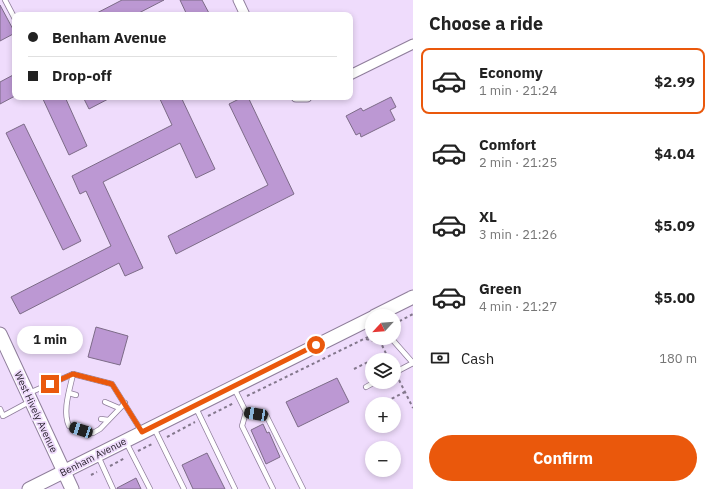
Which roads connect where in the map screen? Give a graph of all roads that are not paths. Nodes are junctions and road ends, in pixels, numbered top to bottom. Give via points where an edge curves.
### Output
1 (5, 0) edge
2 (238, 0) edge
3 (244, 12) edge
4 (12, 13) edge
5 (413, 44) edge
6 (353, 74) edge
7 (413, 297) edge
8 (389, 309) edge
9 (365, 321) edge
10 (0, 334) edge
11 (397, 345) edge
12 (413, 363) edge
13 (401, 369) edge
14 (73, 374) junction
15 (233, 387) junction
16 (69, 393) junction
17 (76, 395) dead end
18 (29, 397) junction
19 (105, 402) dead end
20 (125, 403) junction
21 (195, 406) junction
22 (119, 408) junction
23 (67, 409) junction
24 (0, 410) edge
25 (72, 411) dead end
26 (246, 412) junction
27 (100, 418) dead end
28 (108, 420) junction
29 (148, 429) junction
30 (125, 441) junction
31 (97, 454) junction
32 (64, 471) junction
33 (29, 489) edge
34 (72, 489) edge
35 (113, 489) edge
36 (150, 489) edge
37 (184, 489) edge
38 (235, 489) edge
39 (273, 489) edge
40 (303, 489) edge

1 - 4 lane
2 - 3 street
5 - 6 street
7 - 8 main road
9 - 15 main road, Benham Avenue
10 - 18 main road, West Hively Avenue
11 - 12 lane
12 - 13 lane
14 - 16 lane
14 - 18 lane
14 - 20 lane via 112,384
15 - 21 main road, Benham Avenue
15 - 26 lane
16 - 17 lane
16 - 23 lane
18 - 24 lane via 3,416
18 - 32 main road, West Hively Avenue
19 - 22 lane
20 - 22 lane
20 - 29 lane
21 - 29 main road, Benham Avenue
21 - 38 lane
22 - 28 lane
23 - 25 lane
23 - 28 lane via 69,426 93,433
26 - 39 lane via 242,426
26 - 40 lane via 266,415
27 - 28 lane
29 - 30 main road, Benham Avenue
29 - 37 lane via 160,440
30 - 31 main road, Benham Avenue
30 - 36 lane
31 - 32 main road, Benham Avenue
31 - 35 lane
32 - 33 main road, Benham Avenue
32 - 34 main road, West Hively Avenue

